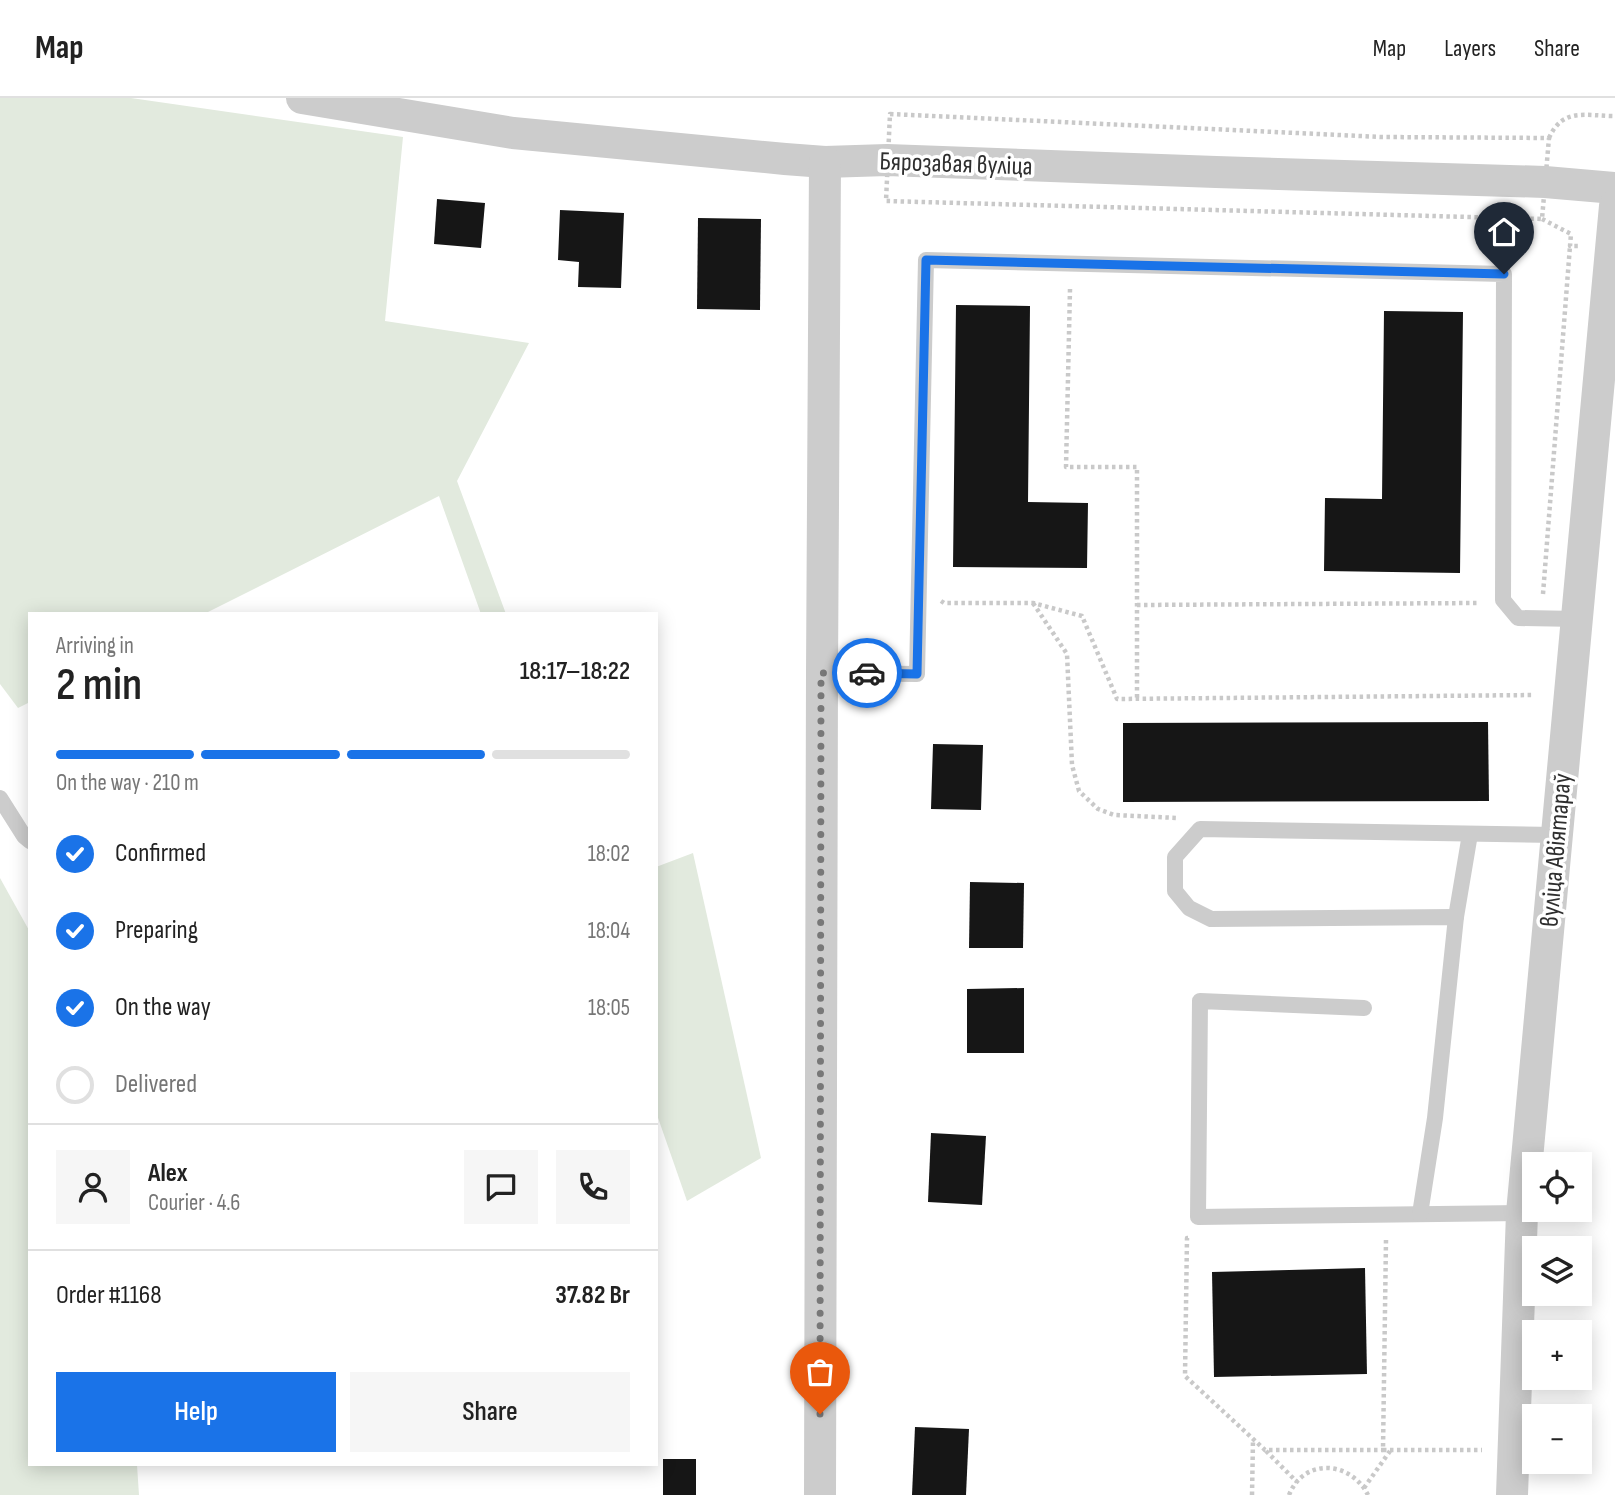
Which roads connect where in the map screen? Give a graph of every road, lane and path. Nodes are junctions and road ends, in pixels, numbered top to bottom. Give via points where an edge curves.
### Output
1 (302, 98) edge
2 (1615, 117) edge
3 (1549, 138) dead end
4 (825, 162) junction
5 (1615, 188) edge
6 (1615, 206) edge
7 (1570, 246) dead end
8 (1070, 263) junction
9 (938, 597) dead end
10 (1033, 603) junction
11 (1485, 603) dead end
12 (1137, 605) junction
13 (1541, 619) junction
14 (1577, 619) junction
15 (821, 673) junction
16 (1535, 683) dead end
17 (1137, 698) junction
18 (0, 798) edge
19 (1188, 818) dead end
20 (1470, 834) junction
21 (1556, 835) junction
22 (28, 839) edge
23 (1456, 917) junction
24 (1364, 1009) dead end
25 (1527, 1152) edge
26 (1522, 1213) joint
27 (1386, 1214) junction
28 (1420, 1214) junction
29 (1200, 1238) dead end
30 (1253, 1439) junction
31 (1265, 1450) junction
32 (1383, 1450) junction
33 (1390, 1450) junction
34 (1513, 1450) junction
35 (1297, 1482) junction
36 (1364, 1488) junction
37 (820, 1495) edge
38 (1252, 1495) edge
39 (1289, 1495) edge
40 (1368, 1495) edge
41 (1512, 1495) edge

1 - 4 street, Бярозавая вуліца via 513,133
2 - 3 path via 1568,116 1555,125
4 - 5 street, Бярозавая вуліца via 887,160
4 - 15 street
6 - 14 street, вуліца Авіятараў
7 - 13 path
8 - 12 path via 1066,467 1137,467
8 - 13 lane via 1504,274 1503,600 1518,618
8 - 15 lane via 926,260 917,674
9 - 10 path via 944,603
10 - 17 path via 1082,616 1117,699
10 - 19 path via 1067,654 1072,765 1079,791 1114,815
11 - 12 path
12 - 17 path
13 - 14 lane
14 - 21 street, вуліца Авіятараў
15 - 37 street
16 - 17 path via 1534,695
18 - 22 lane
20 - 21 lane
20 - 23 lane
20 - 23 lane via 1200,828 1175,857 1175,891 1189,908 1211,919
21 - 25 street, вуліца Авіятараў
23 - 28 lane
24 - 27 lane via 1200,1001 1198,1217
26 - 28 lane
26 - 34 street, вуліца Авіятараў
27 - 28 lane
27 - 32 path
29 - 30 path via 1187,1238 1185,1376
30 - 31 path
30 - 38 path
31 - 32 path
31 - 35 path
32 - 33 path
33 - 34 path
33 - 36 path
34 - 41 street, вуліца Авіятараў
35 - 36 path via 1313,1471 1341,1469
35 - 39 path
36 - 40 path

